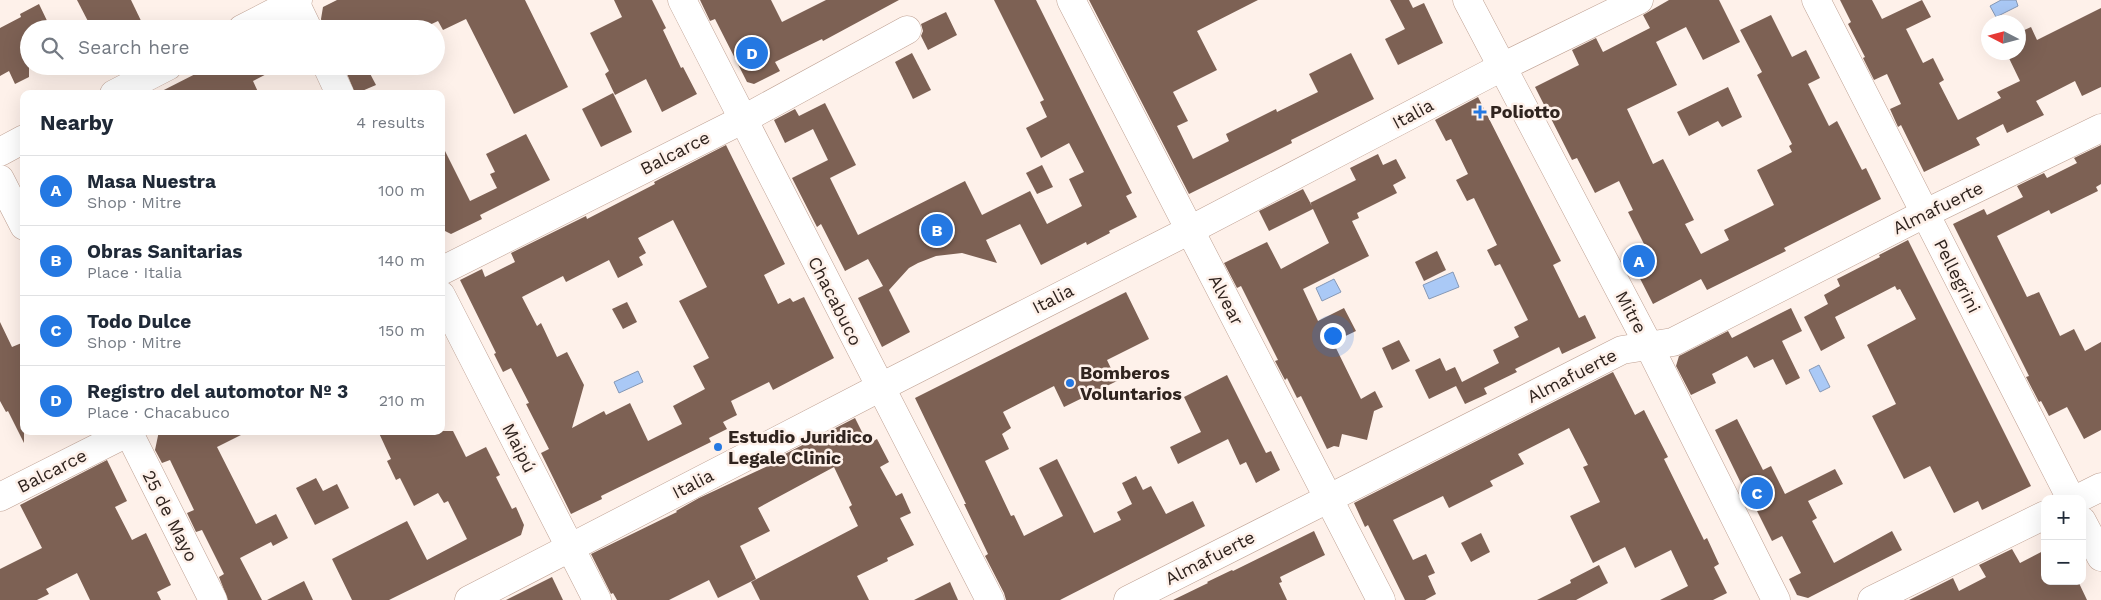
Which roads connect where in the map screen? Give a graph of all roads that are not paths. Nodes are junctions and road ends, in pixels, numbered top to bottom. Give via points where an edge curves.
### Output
1 (682, 0) edge
2 (1071, 0) edge
3 (1467, 0) edge
4 (1638, 0) edge
5 (1816, 0) edge
6 (295, 1) edge
7 (259, 20) edge
8 (304, 20) edge
9 (907, 30) dead end
10 (1502, 67) junction
11 (151, 75) edge
12 (331, 75) edge
13 (122, 90) edge
14 (338, 90) edge
15 (742, 120) junction
16 (2101, 128) edge
17 (20, 142) edge
18 (0, 152) edge
19 (0, 179) edge
20 (1926, 213) junction
21 (20, 218) edge
22 (1190, 230) junction
23 (445, 269) edge
24 (445, 303) edge
25 (1649, 346) junction
26 (879, 388) junction
27 (123, 435) edge
28 (130, 435) edge
29 (2101, 487) edge
30 (2068, 495) edge
31 (2086, 495) edge
32 (0, 497) edge
33 (1328, 498) junction
34 (2041, 517) edge
35 (2086, 529) edge
36 (571, 548) junction
37 (2101, 557) edge
38 (213, 600) edge
39 (469, 600) edge
40 (597, 600) edge
41 (990, 600) edge
42 (1128, 600) edge
43 (1381, 600) edge
44 (1776, 600) edge
45 (1872, 600) edge

1 - 15 street, Chacabuco
2 - 22 street, Alvear
3 - 10 street, Mitre
4 - 10 street, Italia
5 - 20 street, Pellegrini
6 - 7 street
6 - 8 street
9 - 15 street, Balcarce
10 - 22 street, Italia
10 - 25 street, Mitre
11 - 13 street
12 - 14 street
15 - 23 street, Balcarce
15 - 26 street, Chacabuco
16 - 20 street, Almafuerte
17 - 18 street
19 - 21 street
20 - 25 street, Almafuerte via 1673,342
20 - 30 street, Pellegrini
22 - 26 street, Italia
22 - 33 street, Alvear
24 - 36 street, Maipú
25 - 33 street, Almafuerte via 1622,350
25 - 44 street, Mitre
26 - 36 street, Italia
26 - 41 street, Chacabuco
27 - 32 street, Balcarce
28 - 38 street, 25 de Mayo
29 - 31 street
33 - 42 street, Almafuerte
33 - 43 street, Alvear
34 - 45 street
35 - 37 street
36 - 39 street, Italia
36 - 40 street, Maipú

